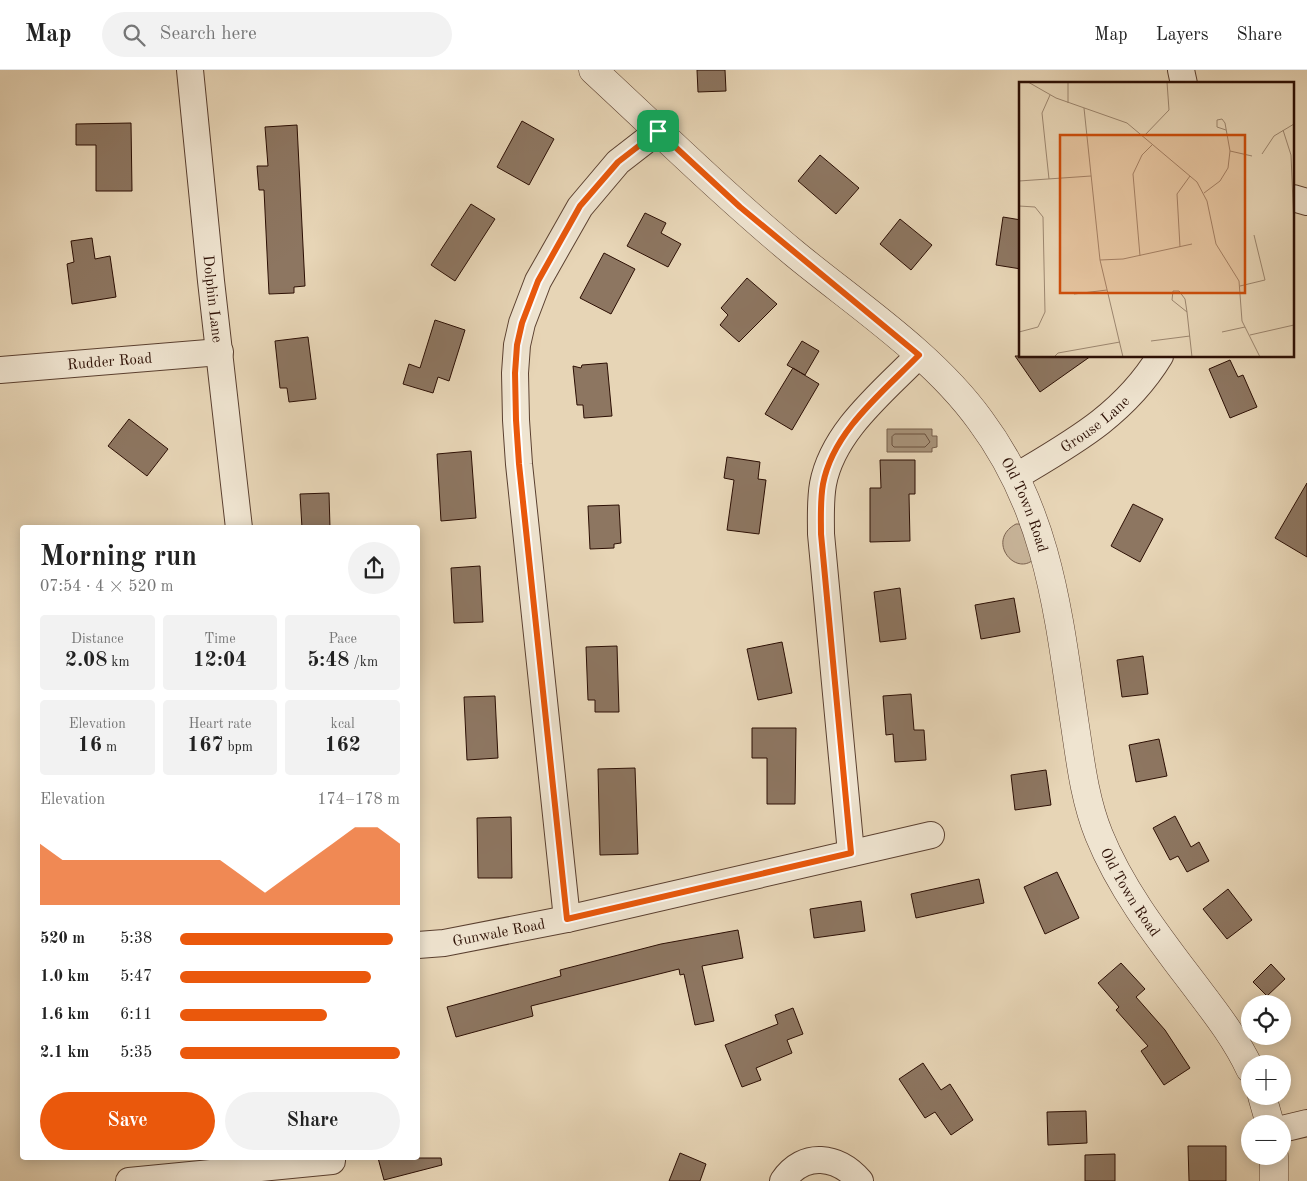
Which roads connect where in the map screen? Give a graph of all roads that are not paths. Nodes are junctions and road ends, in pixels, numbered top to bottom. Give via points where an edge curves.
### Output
1 (190, 70) edge
2 (597, 71) edge
3 (658, 131) junction
4 (1294, 198) edge
5 (1307, 202) edge
6 (220, 352) junction
7 (919, 355) junction
8 (1159, 358) edge
9 (0, 370) edge
10 (1016, 477) junction
11 (239, 525) edge
12 (931, 835) dead end
13 (851, 853) junction
14 (567, 919) junction
15 (420, 945) edge
16 (1242, 1055) edge
17 (1307, 1123) edge
18 (1291, 1127) edge
19 (1274, 1165) edge
20 (334, 1166) edge
21 (129, 1181) edge
22 (783, 1181) edge
23 (860, 1181) edge
24 (1274, 1181) edge

1 - 6 street, Dolphin Lane
2 - 3 street, Old Town Road
3 - 7 street, Old Town Road via 746,213
3 - 14 street via 618,162 580,206 538,281 517,345 515,401 519,464
4 - 5 street
6 - 9 street, Rudder Road
6 - 11 street, Dolphin Lane
7 - 10 street, Old Town Road via 980,420
7 - 13 street via 853,423 838,446 824,483 821,534
8 - 10 street, Grouse Lane via 1151,372 1112,414
10 - 16 street, Old Town Road via 1054,590 1086,793 1098,834 1124,886 1221,1020
12 - 13 street, Gunwale Road
13 - 14 street, Gunwale Road
14 - 15 street, Gunwale Road
17 - 18 street
19 - 24 street
20 - 21 street
22 - 23 street via 805,1162 823,1160 841,1165

